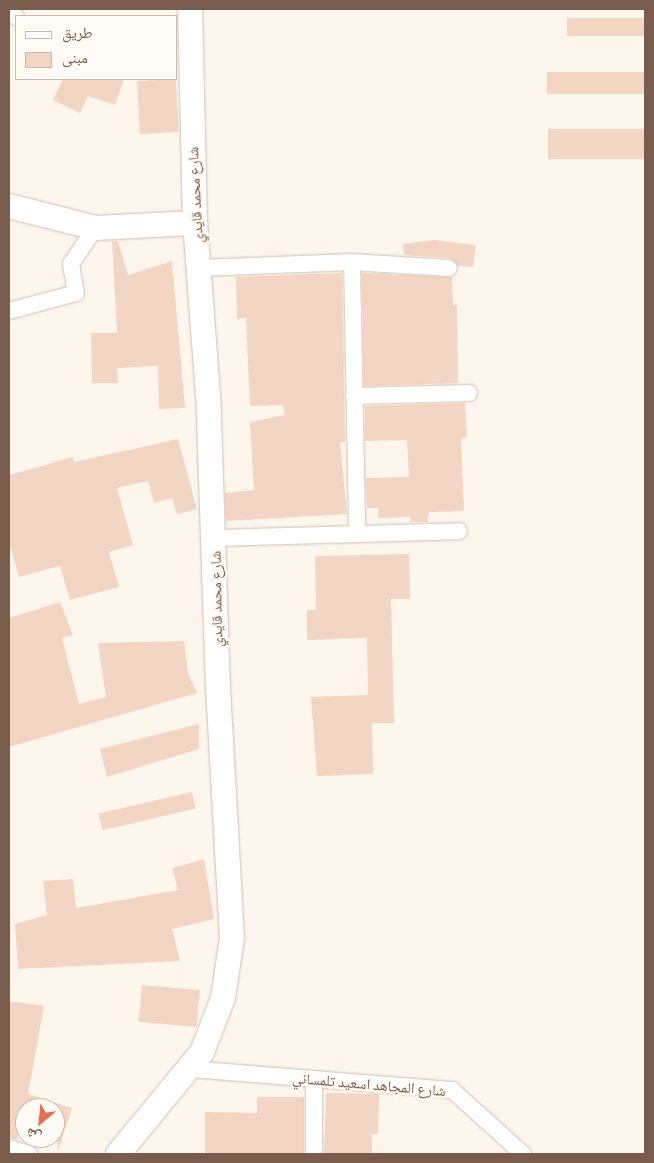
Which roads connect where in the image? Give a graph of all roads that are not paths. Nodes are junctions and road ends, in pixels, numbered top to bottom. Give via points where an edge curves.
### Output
1 (188, 10) edge
2 (183, 55) edge
3 (9, 206) edge
4 (195, 223) junction
5 (95, 228) junction
6 (352, 262) junction
7 (200, 268) junction
8 (449, 268) dead end
9 (9, 311) edge
10 (469, 393) dead end
11 (354, 396) junction
12 (459, 531) dead end
13 (357, 534) junction
14 (214, 538) junction
15 (190, 1069) junction
16 (314, 1079) junction
17 (9, 1148) edge
18 (29, 1154) edge
19 (118, 1154) edge
20 (314, 1154) edge
21 (524, 1154) edge

1 - 2 main road, شارع محمد قايدي
2 - 4 main road, شارع محمد قايدي
3 - 5 main road
4 - 5 main road
4 - 7 main road, شارع محمد قايدي
5 - 9 street via 71,264 76,293
6 - 7 street
6 - 8 street
6 - 11 street
7 - 14 main road, شارع محمد قايدي
10 - 11 street
11 - 13 street
12 - 13 street
13 - 14 street
14 - 15 main road, شارع محمد قايدي via 218,689 232,938 228,977 217,1018
15 - 16 street, شارع المجاهد اسعيد تلمساني
15 - 19 main road, شارع محمد قايدي via 133,1131
16 - 20 street
16 - 21 street, شارع المجاهد اسعيد تلمساني via 452,1090
17 - 18 street

